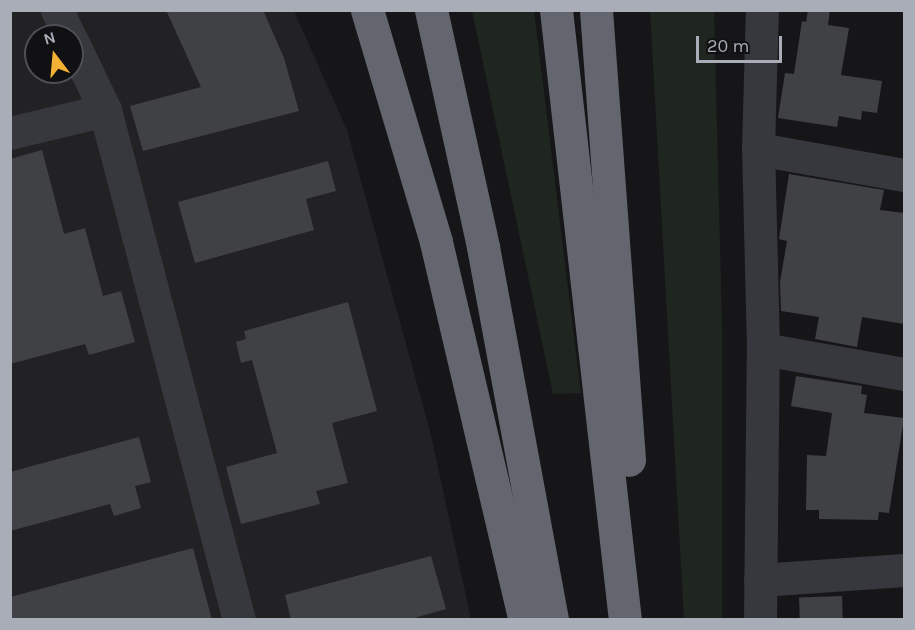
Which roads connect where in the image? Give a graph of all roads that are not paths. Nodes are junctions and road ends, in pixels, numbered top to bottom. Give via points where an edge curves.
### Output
1 (57, 10) edge
2 (367, 10) edge
3 (431, 10) edge
4 (556, 10) edge
5 (596, 10) edge
6 (762, 10) edge
7 (63, 24) edge
8 (84, 66) edge
9 (105, 110) junction
10 (10, 133) edge
11 (758, 149) junction
12 (904, 175) edge
13 (763, 349) junction
14 (904, 374) edge
15 (904, 570) edge
16 (760, 580) junction
17 (239, 620) edge
18 (525, 620) edge
19 (552, 620) edge
20 (625, 620) edge
21 (638, 620) edge
22 (760, 620) edge

1 - 7 street
2 - 18 highway via 436,242
3 - 19 highway via 483,247
4 - 20 highway
5 - 21 highway
6 - 11 street
8 - 9 street
9 - 10 street
9 - 17 street
11 - 12 street
11 - 13 street
13 - 14 street
13 - 16 street
15 - 16 street
16 - 22 street

